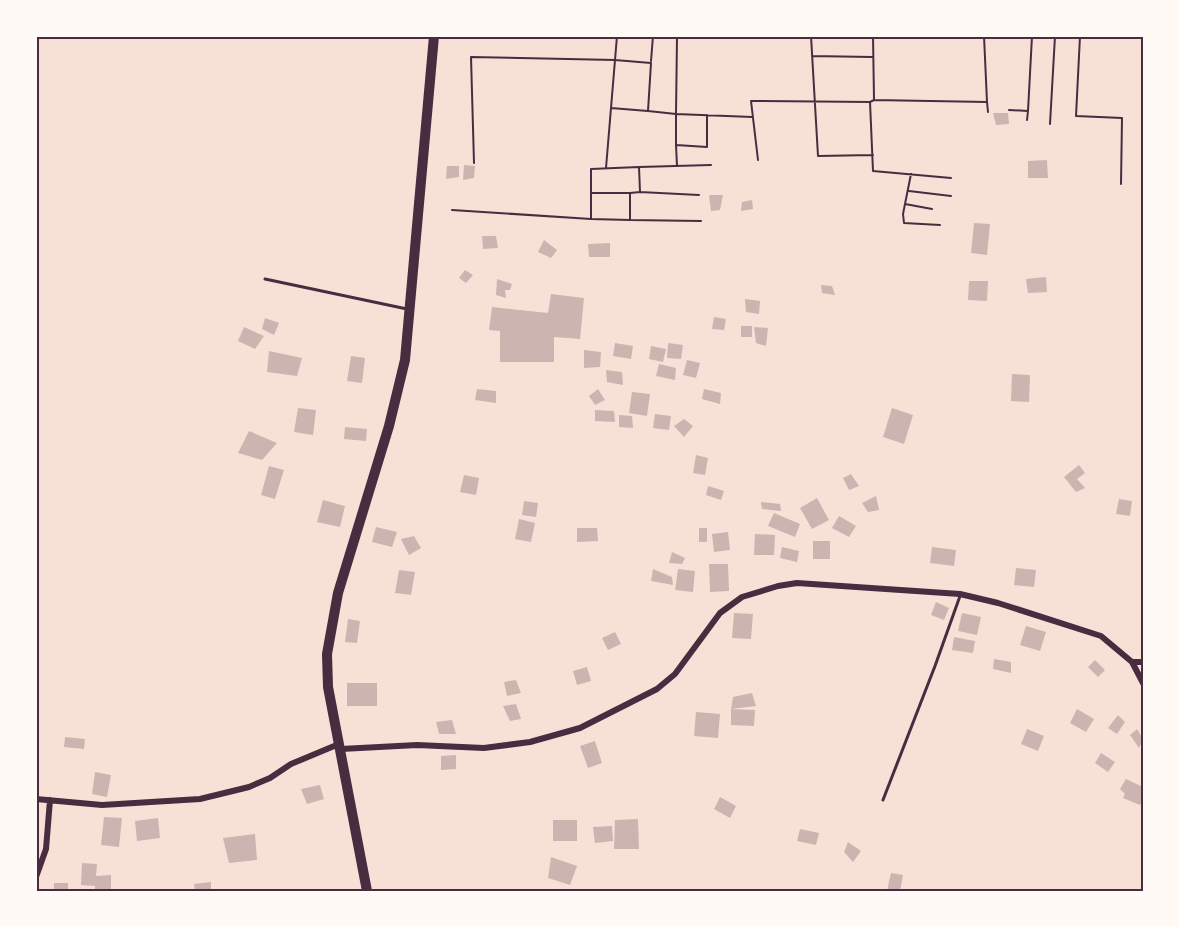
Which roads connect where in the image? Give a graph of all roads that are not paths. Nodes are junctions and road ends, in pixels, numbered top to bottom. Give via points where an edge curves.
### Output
1 (434, 36) edge
2 (265, 279) dead end
3 (409, 309) junction
4 (960, 594) junction
5 (1132, 662) junction
6 (1143, 662) edge
7 (1143, 683) edge
8 (340, 746) junction
9 (36, 799) edge
10 (50, 800) junction
11 (883, 800) dead end
12 (36, 877) edge
13 (367, 891) edge

1 - 3 highway
2 - 3 lane
3 - 8 highway via 405,360 389,426 338,593 330,634 328,687
4 - 5 street via 1101,636
4 - 8 street via 797,583 778,586 742,597 720,613 675,674 657,689 580,728 530,742 484,748
4 - 11 lane
5 - 6 street
5 - 7 street
8 - 10 street via 249,787 200,799 102,805
8 - 13 highway
9 - 10 street
10 - 12 street via 46,849

